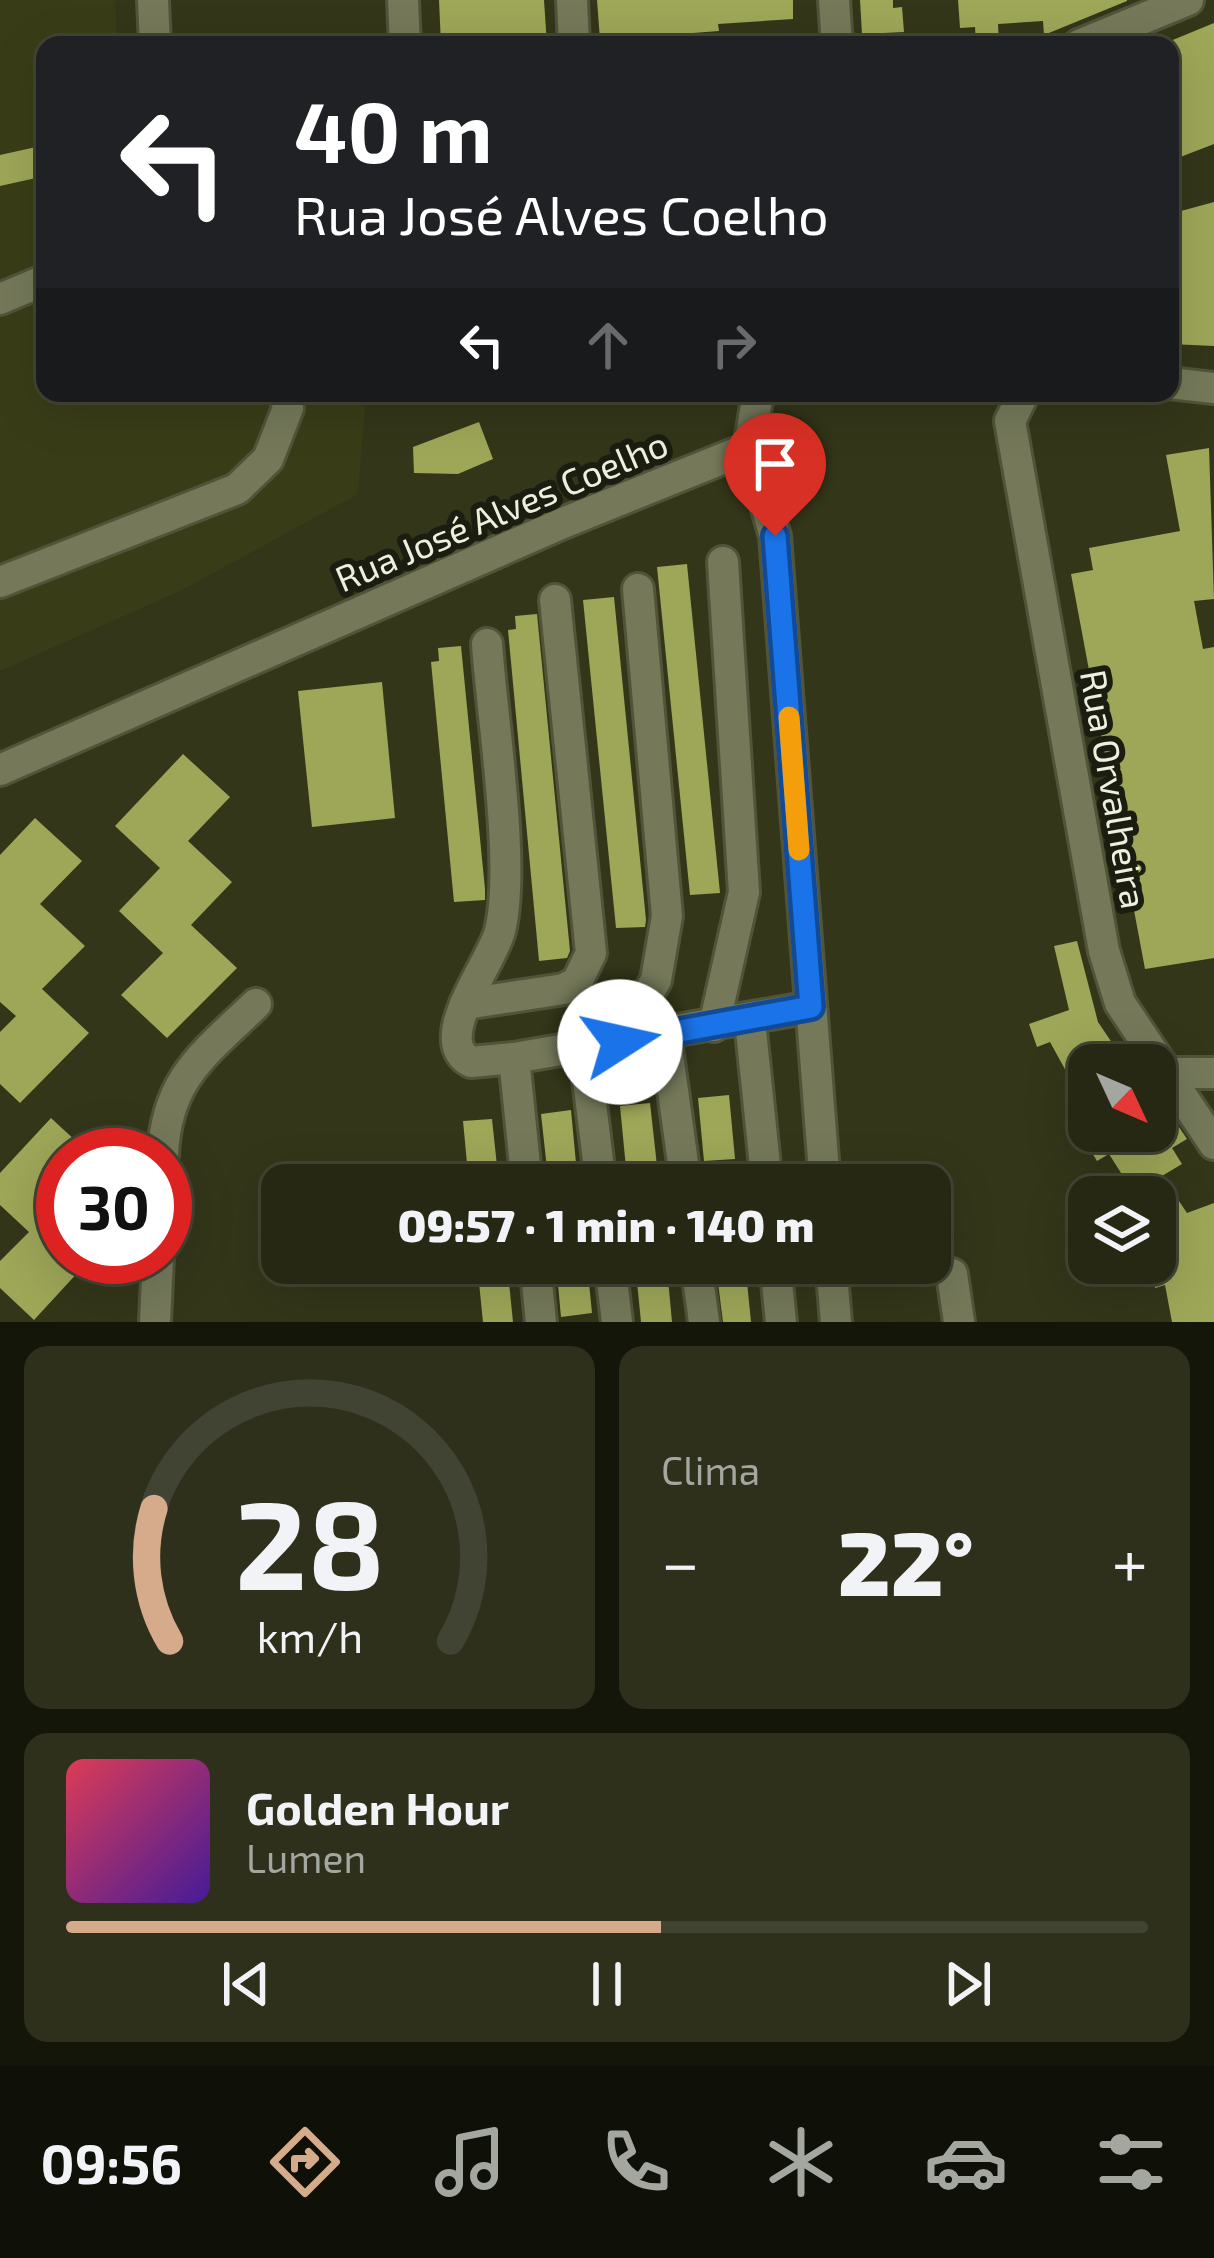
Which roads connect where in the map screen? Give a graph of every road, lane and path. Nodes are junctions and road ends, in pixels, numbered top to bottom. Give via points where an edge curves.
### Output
1 (153, 0) edge
2 (403, 0) edge
3 (572, 0) edge
4 (834, 0) edge
5 (1188, 0) edge
6 (155, 36) edge
7 (405, 36) edge
8 (574, 36) edge
9 (836, 36) edge
10 (1101, 36) edge
11 (36, 284) edge
12 (0, 299) edge
13 (1179, 383) edge
14 (1214, 388) edge
15 (287, 402) edge
16 (757, 402) edge
17 (1020, 402) edge
18 (749, 448) junction
19 (723, 562) dead end
20 (0, 582) edge
21 (638, 589) dead end
22 (555, 600) dead end
23 (487, 644) dead end
24 (0, 770) edge
25 (256, 1004) dead end
26 (465, 1004) junction
27 (811, 1007) junction
28 (750, 1021) junction
29 (714, 1026) junction
30 (665, 1033) junction
31 (620, 1042) junction
32 (1146, 1044) edge
33 (584, 1047) junction
34 (514, 1058) junction
35 (1176, 1073) edge
36 (1214, 1073) edge
37 (1176, 1089) edge
38 (164, 1128) edge
39 (1214, 1144) edge
40 (525, 1164) edge
41 (598, 1164) edge
42 (683, 1164) edge
43 (765, 1164) edge
44 (823, 1164) edge
45 (952, 1274) dead end
46 (157, 1284) edge
47 (537, 1284) edge
48 (612, 1284) edge
49 (699, 1284) edge
50 (777, 1284) edge
51 (833, 1284) edge
52 (155, 1322) edge
53 (541, 1322) edge
54 (617, 1322) edge
55 (704, 1322) edge
56 (781, 1322) edge
57 (836, 1322) edge
58 (959, 1322) edge

1 - 6 street
2 - 7 street
3 - 8 street
4 - 9 street
5 - 10 street
11 - 12 street
13 - 14 street
15 - 20 street via 268,459 237,489
16 - 18 street
17 - 32 street, Rua Orvalheira via 1010,421 1104,951 1120,1003
18 - 24 street, Rua José Alves Coelho
18 - 27 street via 775,536
19 - 29 street via 744,892
21 - 31 street via 668,916 656,980
22 - 26 street via 591,953 577,982 563,989
23 - 26 street via 505,889 500,930
25 - 38 street via 177,1086
26 - 34 street via 458,1052 472,1062
27 - 28 street
27 - 44 street
28 - 29 street
28 - 43 street
29 - 30 street
30 - 31 street
30 - 42 street
31 - 33 street
33 - 34 street
33 - 41 street
34 - 40 street
35 - 36 street
37 - 39 street, Rua Orvalheira
45 - 58 street
46 - 52 street
47 - 53 street
48 - 54 street
49 - 55 street
50 - 56 street
51 - 57 street

